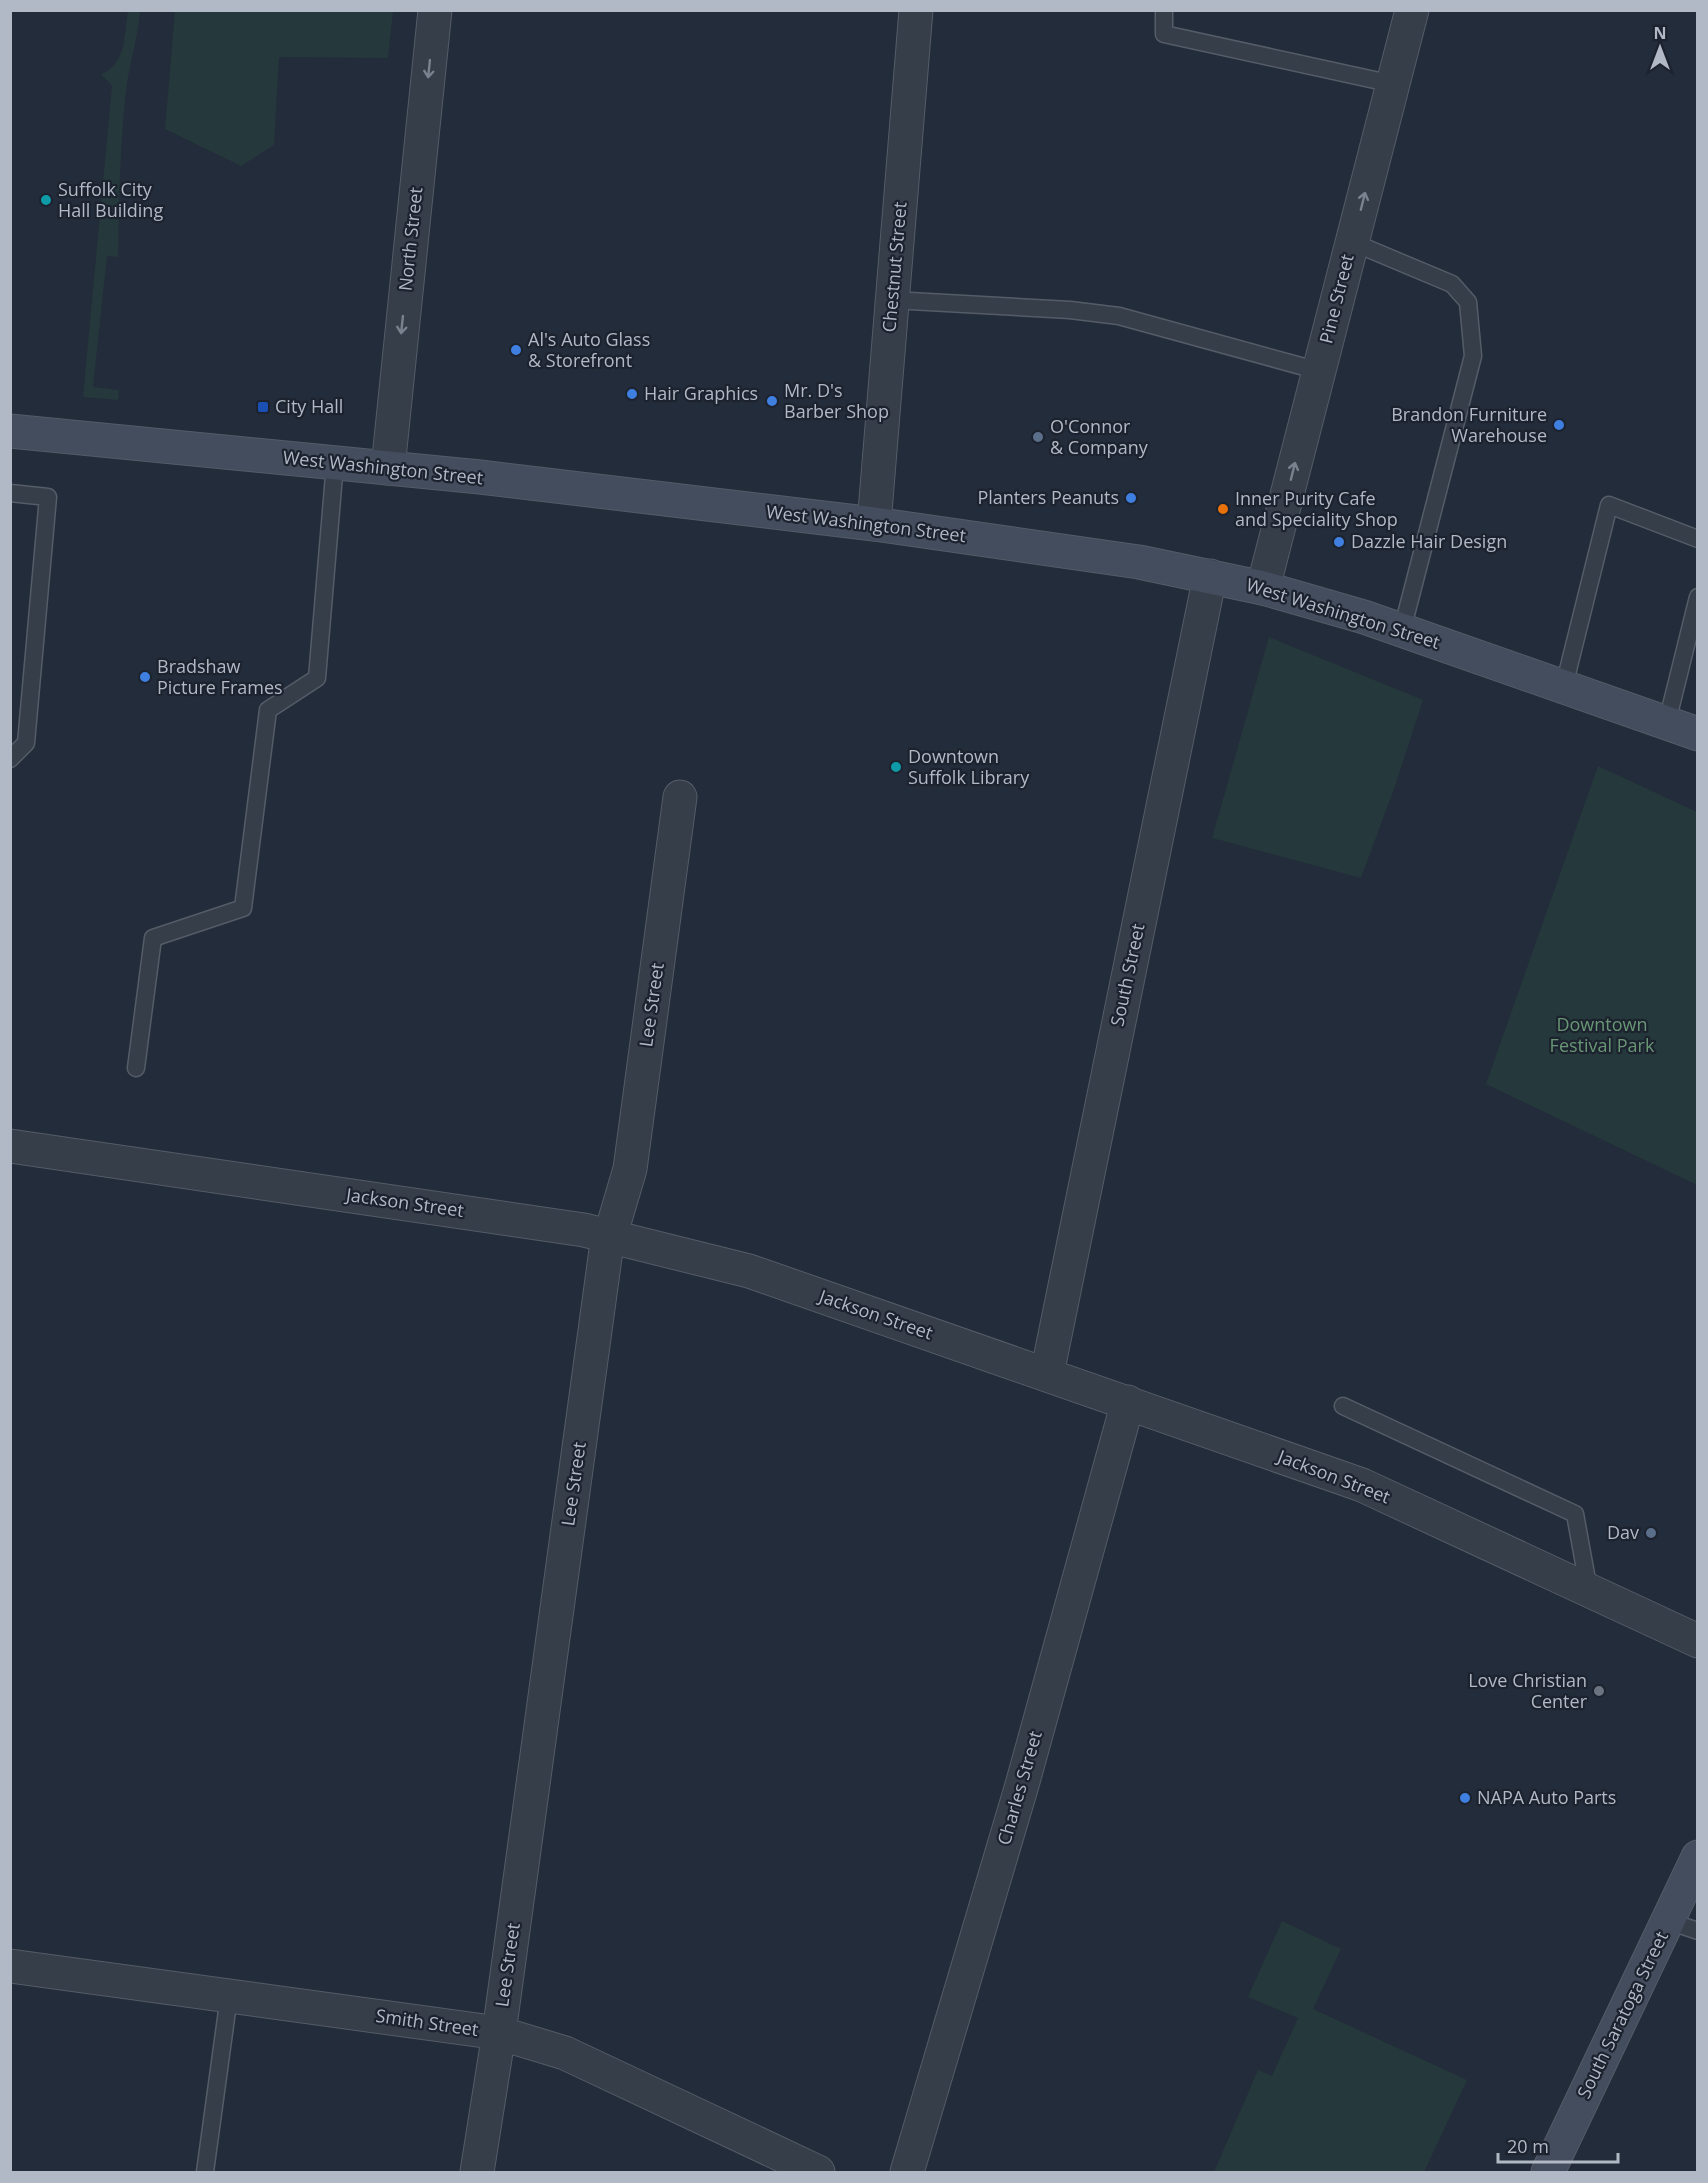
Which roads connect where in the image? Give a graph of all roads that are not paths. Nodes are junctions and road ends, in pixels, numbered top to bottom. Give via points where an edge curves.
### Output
1 (435, 10) edge
2 (915, 10) edge
3 (1164, 10) edge
4 (1412, 10) edge
5 (1393, 84) junction
6 (1352, 242) junction
7 (892, 300) junction
8 (1319, 371) junction
9 (10, 431) edge
10 (335, 463) junction
11 (388, 468) junction
12 (10, 493) edge
13 (874, 524) junction
14 (1698, 539) edge
15 (1210, 576) junction
16 (1263, 588) junction
17 (1698, 597) edge
18 (1402, 630) junction
19 (1564, 686) junction
20 (1667, 722) junction
21 (1698, 734) edge
22 (10, 759) edge
23 (680, 797) dead end
24 (136, 1068) dead end
25 (10, 1146) edge
26 (609, 1235) junction
27 (1047, 1374) junction
28 (1128, 1401) junction
29 (1343, 1406) dead end
30 (1589, 1591) junction
31 (1698, 1641) edge
32 (1698, 1857) edge
33 (1683, 1926) edge
34 (10, 1966) edge
35 (229, 1996) junction
36 (499, 2033) junction
37 (205, 2172) edge
38 (477, 2172) edge
39 (818, 2172) edge
40 (907, 2172) edge
41 (1548, 2172) edge

1 -> 11 street, North Street
2 - 7 street, Chestnut Street
3 - 5 lane via 1164,34
4 - 5 street, Pine Street
6 -> 5 street, Pine Street
6 - 8 street, Pine Street
6 - 18 lane via 1452,284 1468,302 1473,356
7 - 8 lane via 1119,316
7 - 13 street, Chestnut Street
16 -> 8 street, Pine Street
9 - 10 main road, West Washington Street
10 - 11 main road, West Washington Street
10 - 24 lane via 317,678 268,710 243,908 153,938
11 - 13 main road, West Washington Street
12 - 22 lane via 48,497 26,743
13 - 15 main road, West Washington Street
14 - 19 lane via 1610,505
15 - 16 main road, West Washington Street
15 - 27 street, South Street
16 - 18 main road, West Washington Street
17 - 20 lane
18 - 19 main road, West Washington Street
19 - 20 main road, West Washington Street
20 - 21 main road, West Washington Street
23 - 26 street, Lee Street via 630,1169
25 - 26 street, Jackson Street
26 - 27 street, Jackson Street via 749,1271
26 - 36 street, Lee Street
27 - 28 street, Jackson Street
28 - 30 street, Jackson Street via 1362,1485
28 - 40 street, Charles Street via 1022,1785
29 - 30 lane via 1575,1514
30 - 31 street, Jackson Street
32 - 33 main road, South Saratoga Street
33 - 41 main road, South Saratoga Street
34 - 35 street, Smith Street
35 - 36 street, Smith Street
35 - 37 lane
36 - 38 street, Lee Street
36 - 39 street, Smith Street via 565,2053

